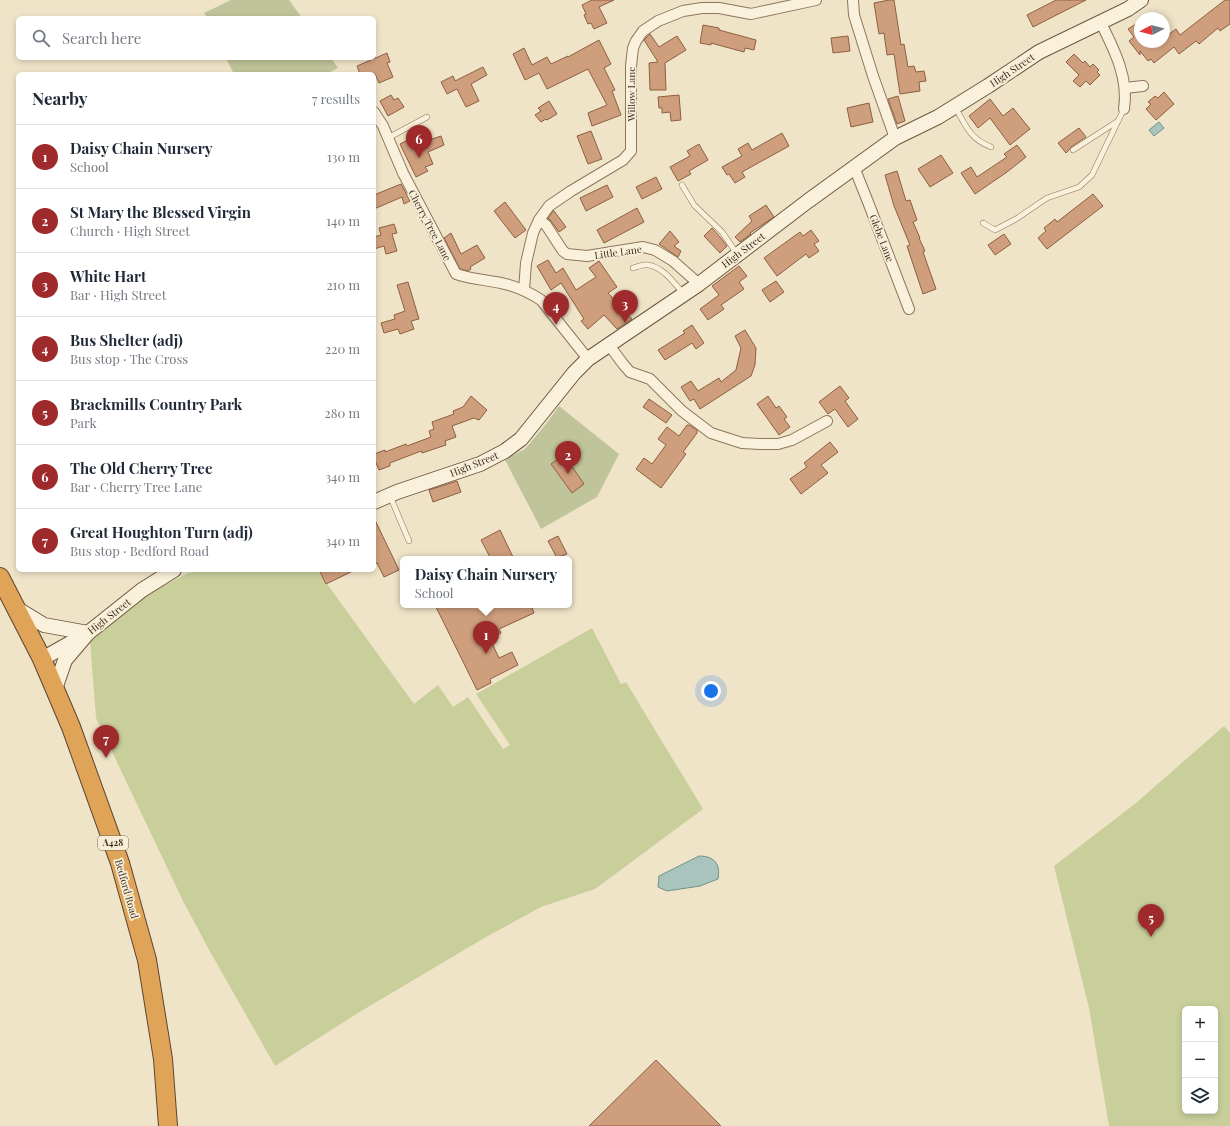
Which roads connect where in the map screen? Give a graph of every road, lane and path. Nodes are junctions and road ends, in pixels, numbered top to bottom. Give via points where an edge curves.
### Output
1 (816, 0) edge
2 (853, 0) edge
3 (1141, 0) edge
4 (1100, 21) junction
5 (1143, 86) dead end
6 (1125, 88) junction
7 (955, 107) junction
8 (1124, 109) joint
9 (376, 115) edge
10 (427, 117) dead end
11 (1118, 121) junction
12 (388, 138) junction
13 (895, 138) junction
14 (991, 146) dead end
15 (1074, 150) dead end
16 (854, 167) junction
17 (682, 185) dead end
18 (539, 220) junction
19 (983, 223) dead end
20 (737, 255) junction
21 (633, 268) dead end
22 (699, 284) junction
23 (524, 290) junction
24 (683, 294) junction
25 (909, 309) dead end
26 (609, 345) junction
27 (588, 359) junction
28 (827, 421) dead end
29 (389, 495) junction
30 (376, 501) edge
31 (409, 541) dead end
32 (171, 572) edge
33 (0, 577) edge
34 (16, 608) junction
35 (88, 633) junction
36 (42, 659) junction
37 (55, 689) junction
38 (168, 1126) edge

1 - 18 street, Willow Lane via 751,14 719,8 702,8 658,21 643,31 633,48 631,66 631,151 623,160 549,206
2 - 13 street via 854,15
3 - 4 street, High Street via 1128,9
4 - 6 street via 1113,46
4 - 7 street, High Street via 1039,52
5 - 6 street
6 - 8 street
7 - 13 street, High Street
7 - 14 lane via 972,136
8 - 11 lane
9 - 12 street, Cherry Tree Lane
10 - 12 lane
11 - 15 lane
11 - 19 lane via 1092,175 1078,186 1047,198 996,230
12 - 23 street, Cherry Tree Lane via 403,173 456,274
13 - 16 street, High Street
16 - 20 street, High Street
16 - 25 street, Glebe Lane
17 - 20 lane via 694,205 722,232
18 - 22 street, Little Lane via 546,225 567,254 587,256 643,247 655,250 673,261
18 - 23 street, Willow Lane via 526,263
20 - 22 street, High Street
21 - 24 lane via 648,265 657,268
22 - 24 street, High Street
23 - 27 street via 541,300
24 - 26 street, High Street
26 - 27 street, High Street
26 - 28 street via 630,372 650,379 682,411 711,433 742,443 778,444 792,440
27 - 29 street, High Street via 521,439 505,451 480,464
29 - 30 street, High Street
29 - 31 lane
32 - 35 street, High Street via 142,590
33 - 34 highway, Bedford Road / A428
34 - 35 street via 44,625
34 - 36 highway, Bedford Road / A428
35 - 36 street, High Street
35 - 37 street via 65,660
36 - 37 highway, Bedford Road / A428
37 - 38 highway, Bedford Road / A428 via 120,862 147,960 163,1059

